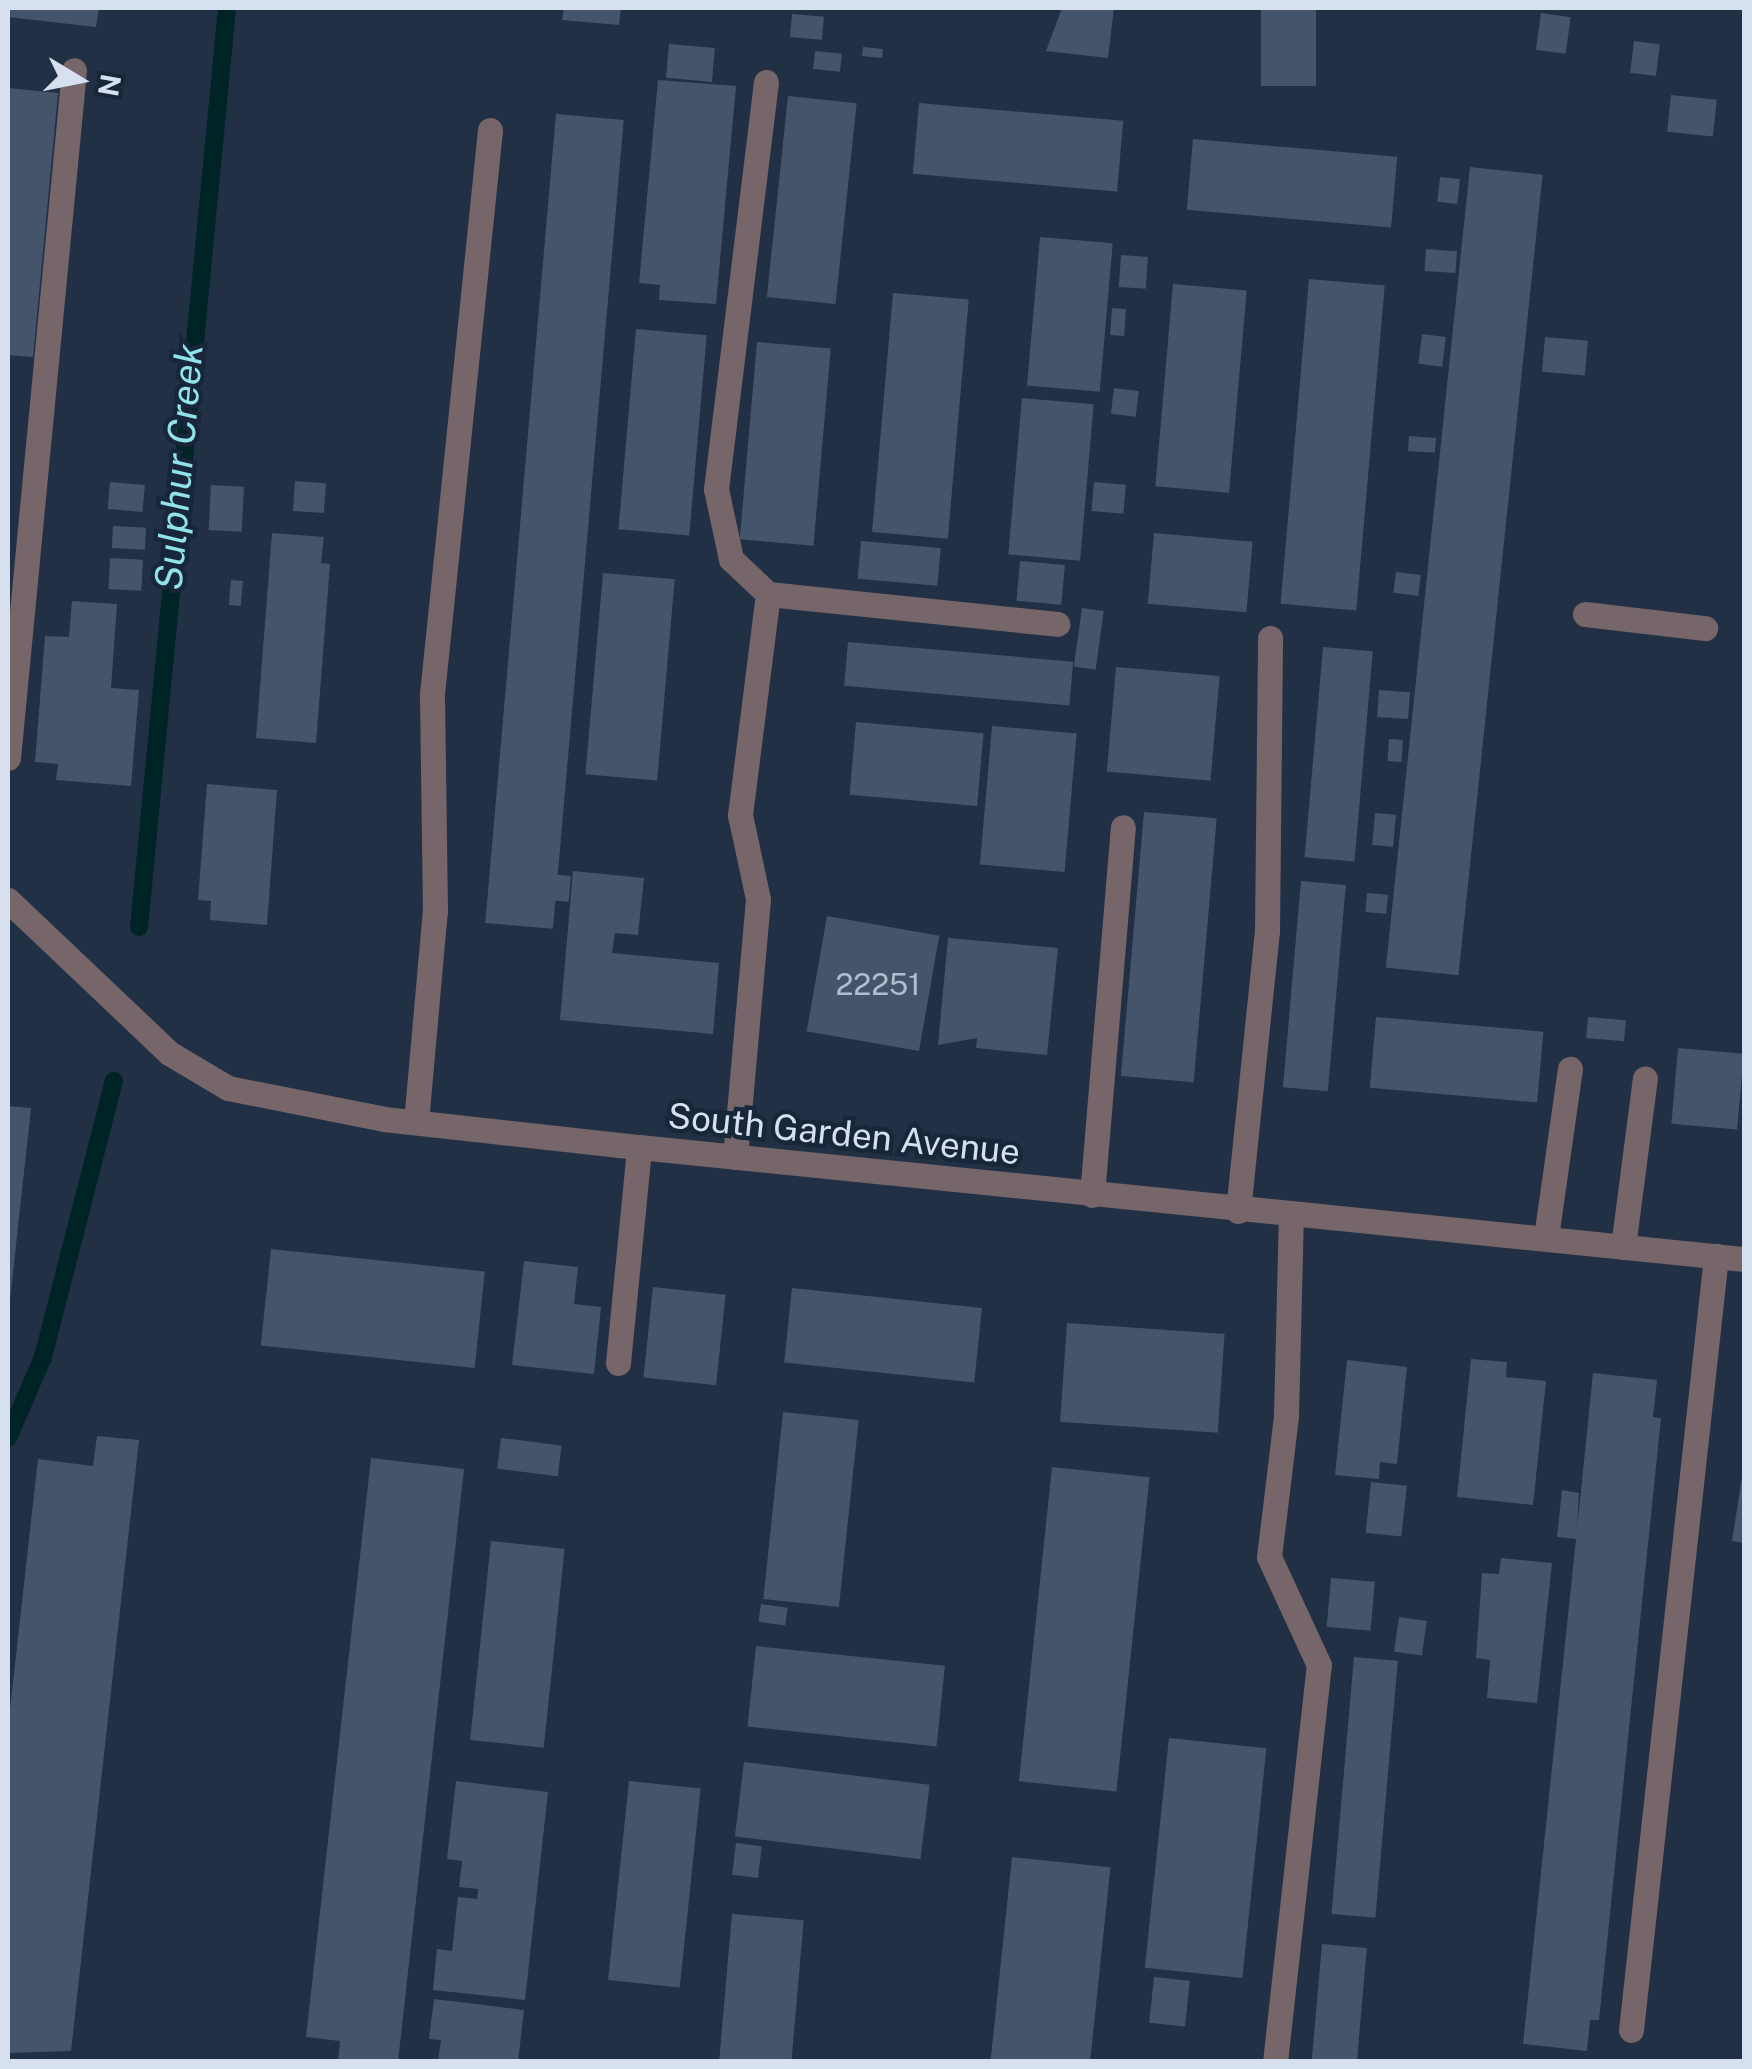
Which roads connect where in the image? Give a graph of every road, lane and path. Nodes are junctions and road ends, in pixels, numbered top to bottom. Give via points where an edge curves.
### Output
1 (74, 70) dead end
2 (766, 82) dead end
3 (490, 130) dead end
4 (768, 594) junction
5 (1585, 614) dead end
6 (1057, 624) dead end
7 (1705, 628) dead end
8 (1270, 638) dead end
9 (8, 758) edge
10 (1123, 827) dead end
11 (8, 900) edge
12 (1570, 1069) dead end
13 (1645, 1078) dead end
14 (416, 1122) junction
15 (638, 1147) junction
16 (735, 1157) junction
17 (1092, 1195) junction
18 (1238, 1211) junction
19 (1291, 1216) junction
20 (1546, 1238) junction
21 (1623, 1247) junction
22 (1716, 1256) junction
23 (1744, 1259) edge
24 (618, 1363) dead end
25 (1631, 2030) dead end
26 (1275, 2062) edge

1 - 9 street
2 - 4 street via 716,488 731,559
3 - 14 street via 432,694 435,911
4 - 6 street
4 - 16 street via 740,815 758,899
5 - 7 street
8 - 18 street via 1267,932
10 - 17 street
11 - 14 street, South Garden Avenue via 169,1053 228,1088
12 - 20 street
13 - 21 street
14 - 15 street, South Garden Avenue
15 - 16 street, South Garden Avenue
15 - 24 street
16 - 17 street, South Garden Avenue
17 - 18 street, South Garden Avenue
18 - 19 street, South Garden Avenue
19 - 20 street, South Garden Avenue
19 - 26 street via 1286,1416 1268,1557 1319,1665
20 - 21 street, South Garden Avenue
21 - 22 street, South Garden Avenue
22 - 23 street, South Garden Avenue
22 - 25 street

